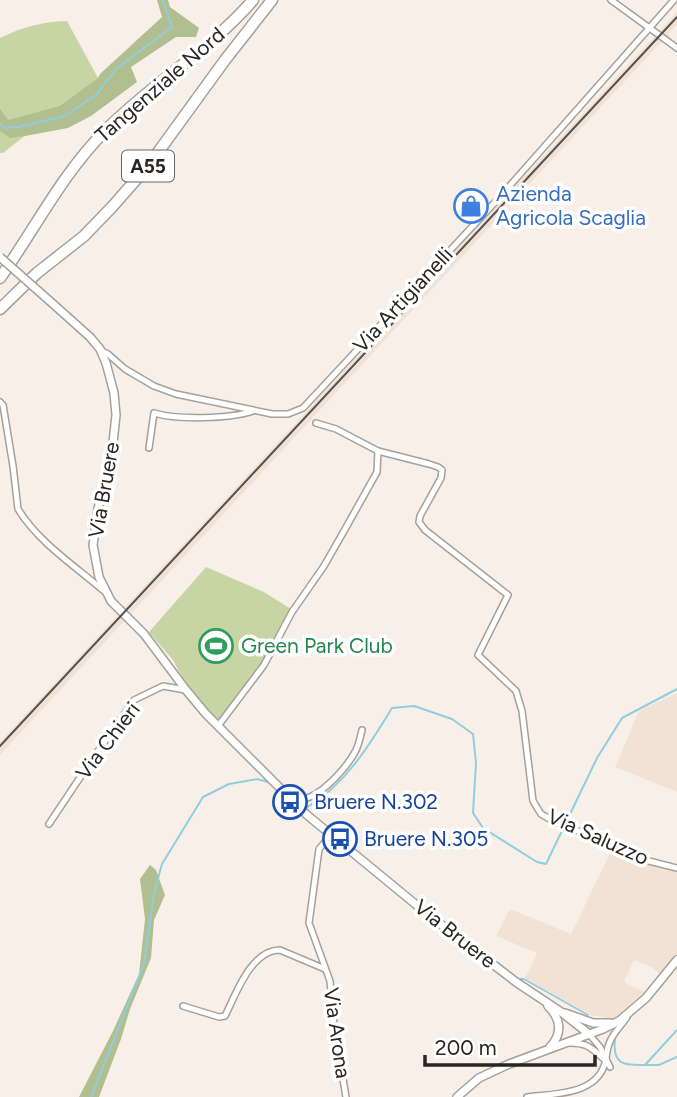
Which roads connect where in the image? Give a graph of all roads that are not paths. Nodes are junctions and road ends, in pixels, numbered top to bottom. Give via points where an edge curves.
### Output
1 (253, 0) edge
2 (272, 0) edge
3 (611, 0) edge
4 (674, 0) edge
5 (650, 28) junction
6 (677, 48) edge
7 (0, 257) edge
8 (0, 278) edge
9 (0, 309) edge
10 (100, 349) junction
11 (0, 402) edge
12 (256, 410) junction
13 (316, 423) dead end
14 (149, 448) dead end
15 (379, 451) junction
16 (106, 593) junction
17 (186, 690) junction
18 (218, 726) junction
19 (362, 730) dead end
20 (293, 801) junction
21 (49, 824) dead end
22 (331, 835) junction
23 (677, 868) edge
24 (677, 960) edge
25 (326, 969) junction
26 (540, 998) junction
27 (183, 1006) dead end
28 (561, 1012) junction
29 (629, 1014) junction
30 (619, 1021) junction
31 (589, 1034) junction
32 (564, 1043) junction
33 (543, 1052) junction
34 (605, 1060) junction
35 (610, 1067) dead end
36 (346, 1097) edge
37 (457, 1097) edge
38 (527, 1097) edge

1 - 8 highway, Tangenziale Nord / A55 via 98,138 67,175
2 - 9 highway, Tangenziale Nord / A55 via 132,185 84,236
3 - 5 street
4 - 5 street, Via Artigianelli
5 - 6 street
5 - 12 street, Via Artigianelli via 303,408 288,414
7 - 10 street, Via Bruere, bridge
10 - 12 street, Via Artigianelli via 154,386
10 - 16 street, Via Bruere via 110,375 116,415 93,545 96,570
11 - 16 street via 18,509 50,545
12 - 14 street via 176,418 154,413
13 - 15 street
15 - 18 street via 377,472 324,566 292,612 264,665
15 - 23 street, Via Saluzzo via 442,470 419,522 508,594 478,655 516,691 533,801 541,814 637,858
16 - 17 street, Via Bruere
17 - 18 street, Via Bruere
17 - 21 street, Via Chieri via 163,686 134,700
18 - 20 street, Via Bruere
19 - 20 street via 354,755 342,770 311,797
20 - 22 street, Via Bruere
22 - 25 street, Via Arona via 319,849 309,923
22 - 26 street, Via Bruere
24 - 29 street
25 - 27 street, Via Arona via 272,950 246,974 225,1016
25 - 36 street, Via Arona
26 - 28 street, Via Bruere
26 - 33 street via 553,1011 560,1028 556,1040
28 - 30 street via 593,1023
28 - 31 street, Via Bruere
29 - 30 street
29 - 34 street via 609,1044
30 - 31 street
31 - 32 street
31 - 34 street
32 - 33 street
32 - 34 street via 589,1046
33 - 37 street via 480,1078
34 - 35 street
34 - 38 street via 590,1084

